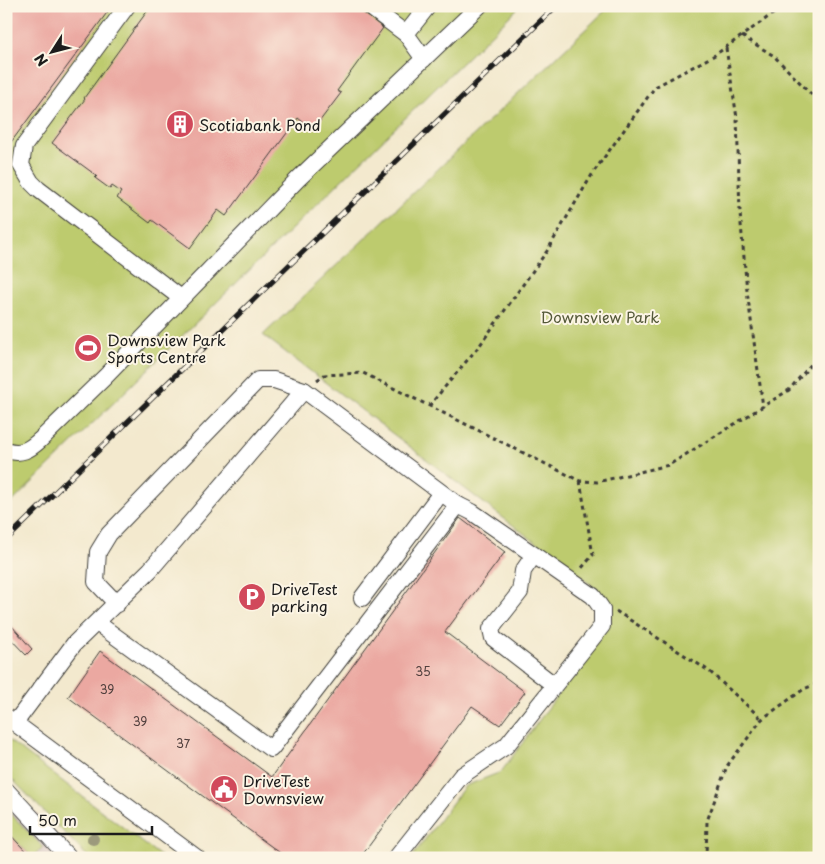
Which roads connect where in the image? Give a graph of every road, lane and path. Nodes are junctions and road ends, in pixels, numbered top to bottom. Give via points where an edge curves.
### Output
1 (127, 6) edge
2 (377, 6) edge
3 (428, 6) edge
4 (479, 6) edge
5 (787, 6) edge
6 (406, 34) junction
7 (742, 36) junction
8 (726, 48) junction
9 (424, 59) junction
10 (819, 101) edge
11 (181, 298) junction
12 (819, 354) edge
13 (304, 390) junction
14 (429, 406) junction
15 (762, 407) junction
16 (6, 450) edge
17 (580, 481) junction
18 (441, 493) junction
19 (458, 505) junction
20 (534, 555) junction
21 (571, 580) junction
22 (362, 598) dead end
23 (596, 601) junction
24 (117, 604) junction
25 (97, 623) junction
26 (819, 683) edge
27 (554, 685) junction
28 (762, 719) junction
29 (11, 720) edge
30 (6, 790) edge
31 (62, 856) edge
32 (197, 858) edge
33 (396, 858) edge
34 (706, 858) edge

1 - 11 street via 24,146 21,165 38,189
2 - 6 street via 374,10
3 - 6 street
4 - 9 street
5 - 7 path
6 - 9 street
7 - 8 path
7 - 10 path via 774,56
8 - 14 path via 655,87 593,173 547,251 480,345
8 - 15 path via 737,118 740,213
9 - 11 street via 298,179
11 - 16 street via 31,448 16,453
12 - 15 path via 789,390
13 - 14 path via 324,375 363,373
13 - 18 street
13 - 24 street
13 - 24 street via 274,380 258,380 109,534 98,552 96,582
14 - 17 path
15 - 17 path via 669,465 597,482
17 - 21 path via 593,555
18 - 19 street
18 - 22 street
19 - 20 street
19 - 25 street via 271,749
20 - 21 street
20 - 27 street via 523,571 520,592 491,629 493,638
21 - 23 street
23 - 27 street via 602,609 602,626
23 - 28 path via 709,671
24 - 25 street
25 - 29 street via 74,644 33,698
26 - 28 path via 804,689
27 - 33 street via 506,746 461,776
28 - 34 path via 727,766 707,821
29 - 32 street
30 - 31 street

